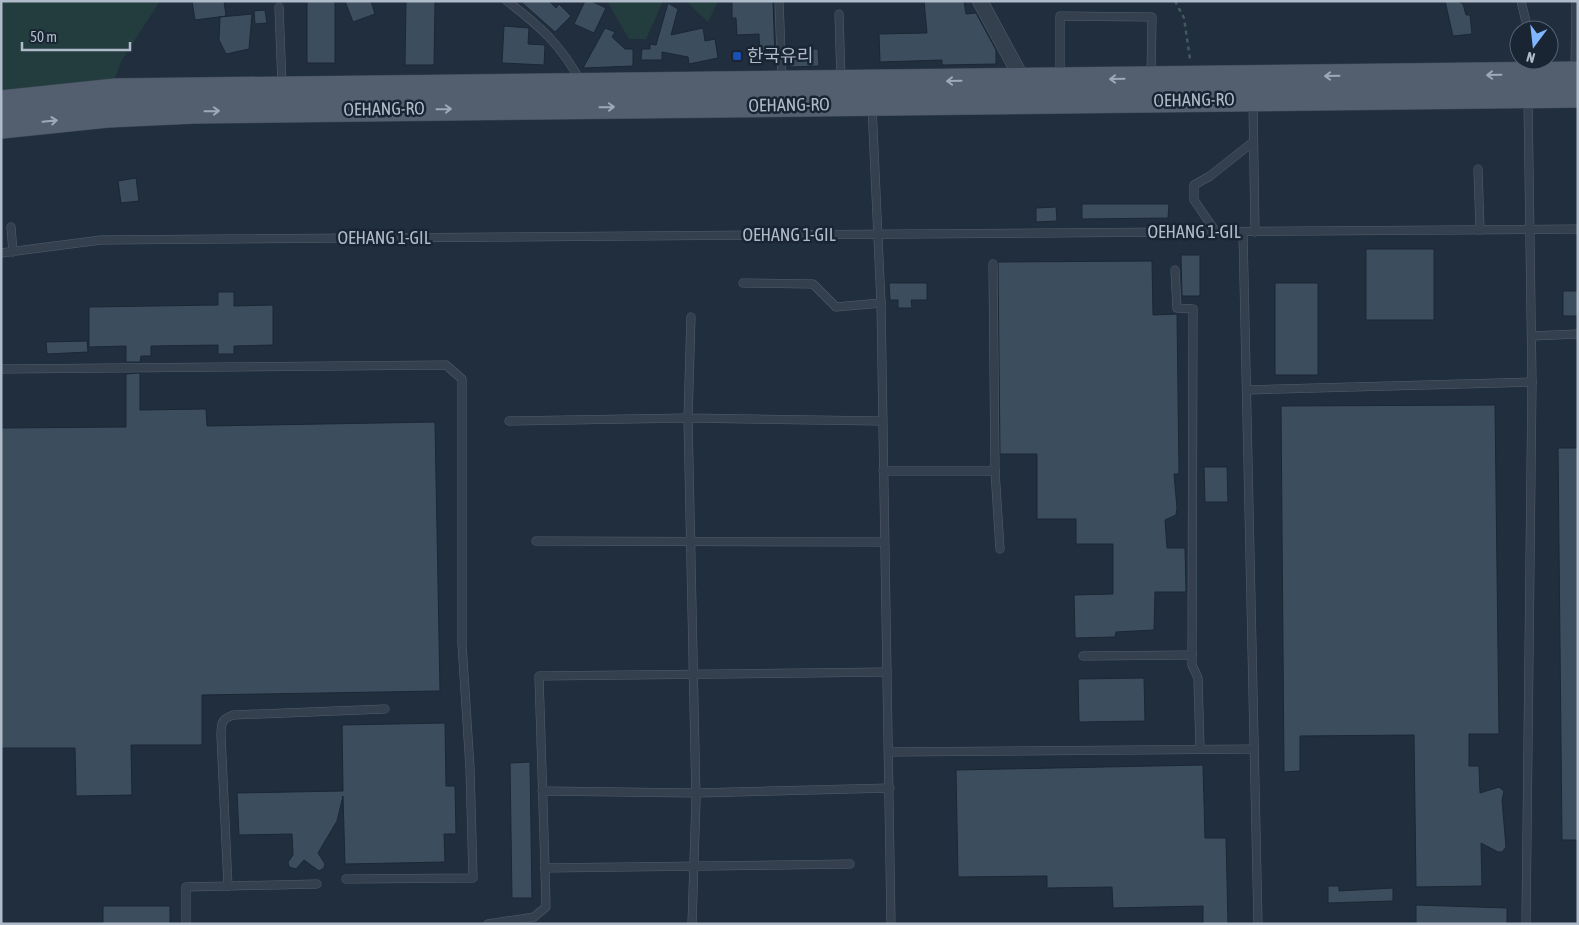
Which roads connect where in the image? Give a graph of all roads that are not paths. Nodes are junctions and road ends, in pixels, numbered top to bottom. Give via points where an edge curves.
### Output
1 (507, 1) edge
2 (779, 1) edge
3 (980, 1) edge
4 (1521, 1) edge
5 (1576, 1) edge
6 (279, 7) dead end
7 (839, 14) dead end
8 (1526, 20) edge
9 (1577, 28) edge
10 (1151, 78) junction
11 (1534, 79) junction
12 (1023, 80) junction
13 (1060, 80) junction
14 (1577, 81) edge
15 (841, 83) junction
16 (782, 84) junction
17 (583, 86) junction
18 (283, 89) junction
19 (1252, 100) junction
20 (1, 103) edge
21 (1034, 103) junction
22 (872, 105) junction
23 (1, 126) edge
24 (1253, 142) junction
25 (1478, 169) dead end
26 (11, 227) dead end
27 (1578, 229) edge
28 (1480, 230) junction
29 (1532, 230) junction
30 (1216, 232) junction
31 (1243, 232) junction
32 (1255, 232) junction
33 (878, 235) junction
34 (13, 252) junction
35 (1, 253) edge
36 (993, 264) dead end
37 (1175, 270) dead end
38 (743, 283) dead end
39 (881, 303) junction
40 (691, 317) dead end
41 (1578, 334) edge
42 (1532, 336) junction
43 (1, 369) edge
44 (1532, 382) junction
45 (1246, 390) junction
46 (688, 418) junction
47 (509, 421) dead end
48 (882, 421) junction
49 (883, 471) junction
50 (995, 471) junction
51 (536, 541) dead end
52 (691, 542) junction
53 (884, 542) junction
54 (1000, 549) dead end
55 (1192, 655) junction
56 (1083, 656) dead end
57 (888, 672) junction
58 (692, 675) junction
59 (386, 708) dead end
60 (1200, 748) junction
61 (1254, 749) junction
62 (889, 752) junction
63 (890, 788) junction
64 (542, 791) junction
65 (696, 793) junction
66 (850, 864) dead end
67 (694, 866) junction
68 (545, 868) junction
69 (346, 879) dead end
70 (317, 884) dead end
71 (228, 886) junction
72 (186, 924) edge
73 (488, 924) edge
74 (692, 924) edge
75 (891, 924) edge
76 (1258, 924) edge
77 (1526, 924) edge

1 - 17 lane via 543,29 566,56
2 - 16 lane
3 - 12 street
4 - 8 lane
5 - 9 lane
6 - 18 lane
7 - 15 lane
9 - 14 lane
11 -> 10 main road, OEHANG-RO
10 -> 13 main road, OEHANG-RO
10 - 13 lane via 1152,17 1060,16
11 - 14 main road, OEHANG-RO
11 - 19 main road, OEHANG-RO
11 - 29 lane
12 - 13 main road, OEHANG-RO
12 -> 15 main road, OEHANG-RO
12 - 21 street
15 - 16 main road, OEHANG-RO
16 - 17 main road, OEHANG-RO
17 - 18 main road, OEHANG-RO
18 - 20 main road, OEHANG-RO via 116,91
19 - 21 main road, OEHANG-RO
19 - 24 lane
21 - 22 main road, OEHANG-RO
23 -> 22 main road, OEHANG-RO via 107,115 194,111
22 - 33 lane
24 - 30 lane via 1194,185 1194,200
24 - 32 lane
25 - 28 lane
26 - 34 lane
27 - 29 lane, OEHANG 1-GIL
28 - 29 lane, OEHANG 1-GIL
28 - 32 lane, OEHANG 1-GIL
29 - 42 lane
30 - 31 lane, OEHANG 1-GIL
30 - 33 lane, OEHANG 1-GIL
31 - 32 lane, OEHANG 1-GIL
31 - 45 lane
33 - 34 lane, OEHANG 1-GIL via 101,240
33 - 39 lane
34 - 35 lane, OEHANG 1-GIL
36 - 50 lane
37 - 55 lane via 1177,308 1194,309
38 - 39 lane via 813,284 836,307
39 - 48 lane
40 - 46 lane
41 - 42 lane
42 - 44 lane
43 - 69 lane via 446,365 462,379 462,644 473,878
44 - 45 lane
44 - 77 lane
45 - 61 lane
46 - 47 lane
46 - 48 lane
46 - 52 lane
48 - 49 lane
49 - 50 lane
49 - 53 lane
50 - 54 lane
51 - 52 lane
52 - 53 lane
52 - 58 lane
53 - 57 lane
55 - 56 lane
55 - 60 lane via 1192,665 1198,678
57 - 58 lane
57 - 62 lane
58 - 64 lane via 539,676
58 - 65 lane
59 - 71 lane via 225,718 221,723 221,736
60 - 61 lane
60 - 62 lane
61 - 76 lane
62 - 63 lane
63 - 65 lane
63 - 75 lane
64 - 65 lane
64 - 68 lane
65 - 67 lane
66 - 67 lane
67 - 68 lane
67 - 74 lane
68 - 73 lane via 546,907 534,918
70 - 71 lane
71 - 72 lane via 186,887

